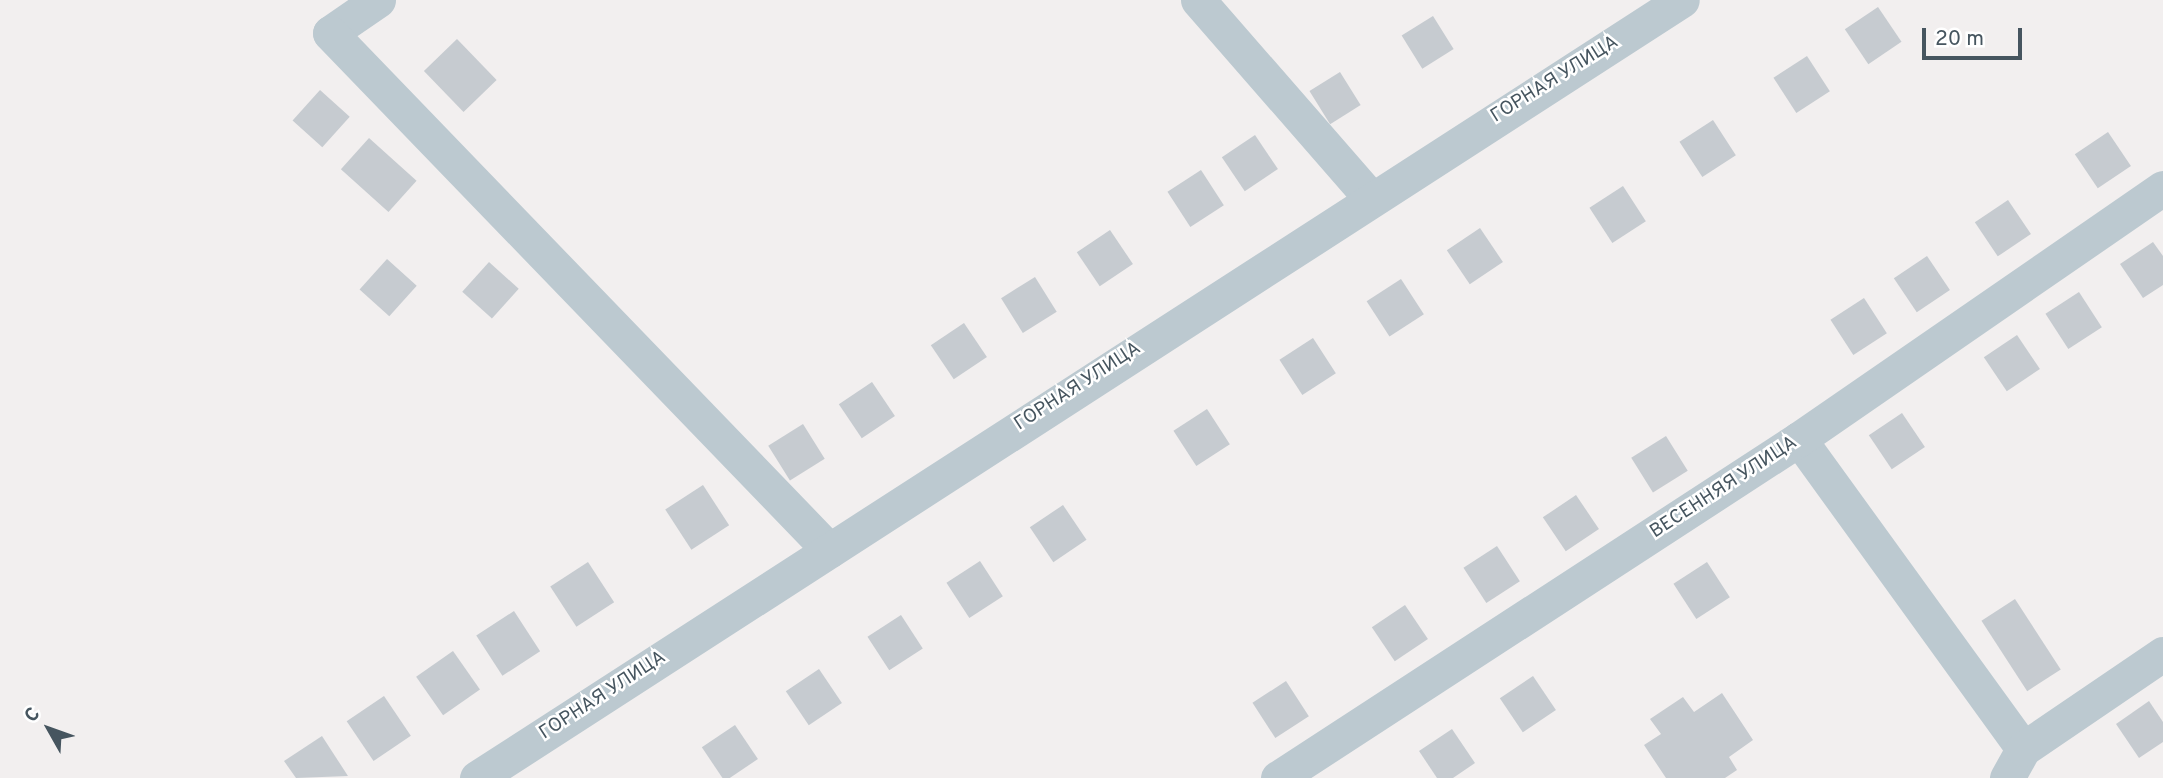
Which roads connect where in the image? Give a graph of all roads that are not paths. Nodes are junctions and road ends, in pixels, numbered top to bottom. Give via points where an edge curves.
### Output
1 (378, 0) edge
2 (1198, 0) edge
3 (1680, 0) edge
4 (2163, 188) edge
5 (1370, 197) junction
6 (1800, 439) junction
7 (829, 550) junction
8 (2163, 654) edge
9 (2015, 764) edge
10 (477, 778) edge
11 (1278, 778) edge

1 - 7 street via 330,33
2 - 5 street
3 - 5 street, ГОРНАЯ УЛИЦА
4 - 6 street, ВЕСЕННЯЯ УЛИЦА
5 - 7 street, ГОРНАЯ УЛИЦА
6 - 9 street
6 - 11 street, ВЕСЕННЯЯ УЛИЦА
7 - 10 street, ГОРНАЯ УЛИЦА
8 - 9 street

